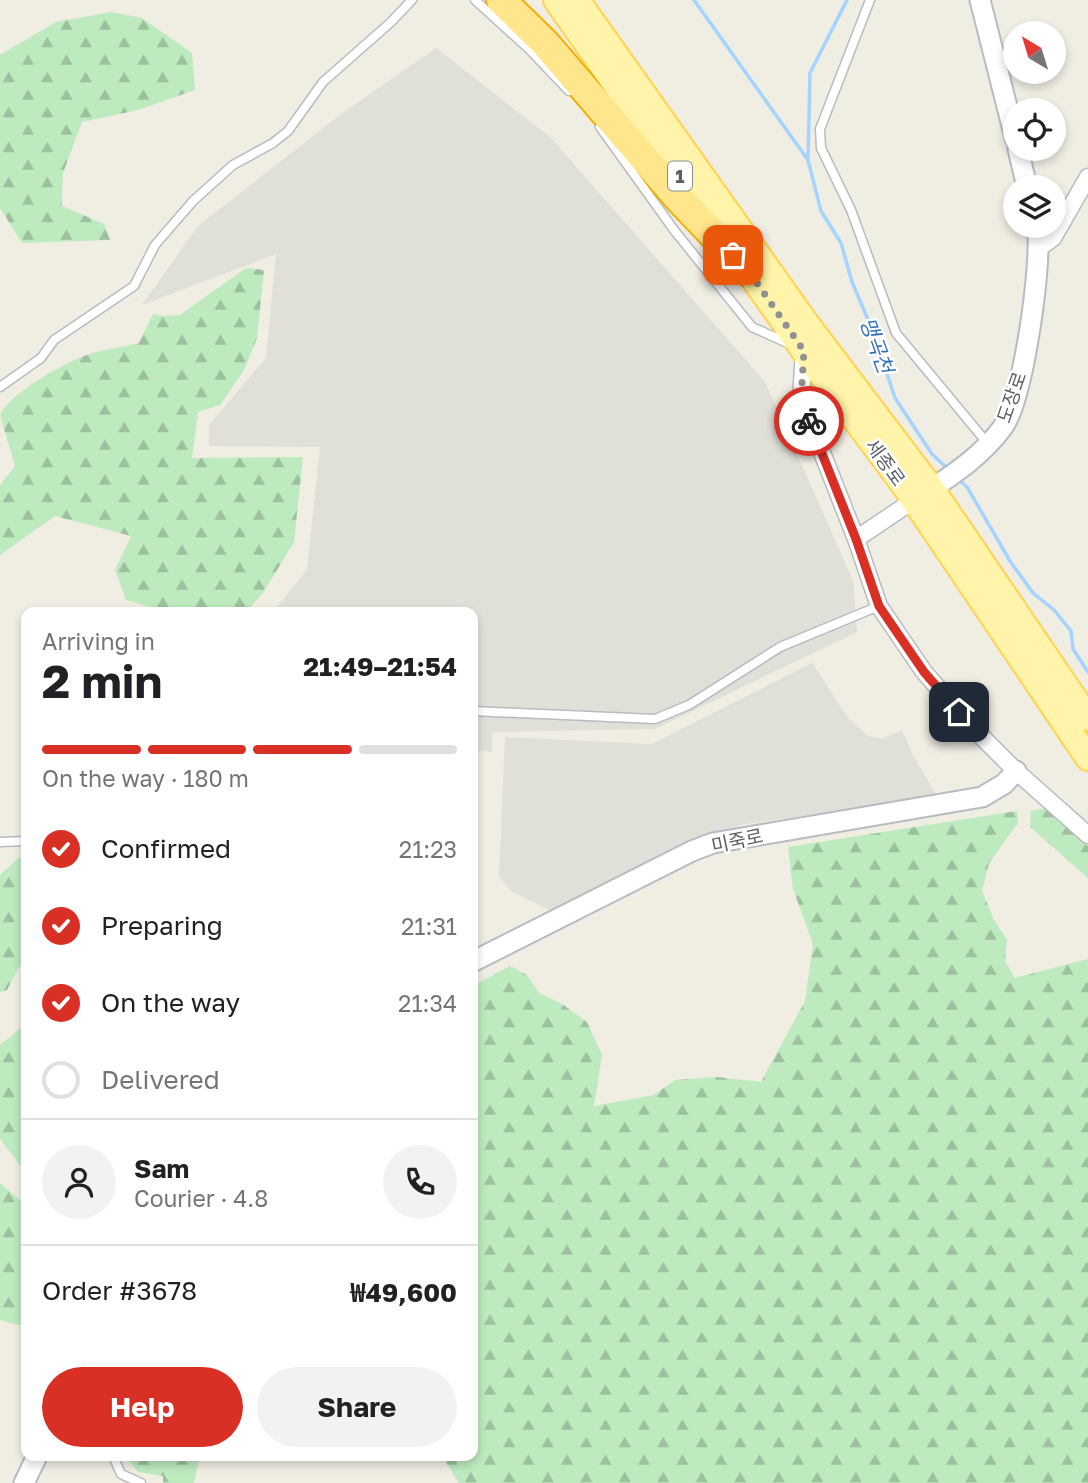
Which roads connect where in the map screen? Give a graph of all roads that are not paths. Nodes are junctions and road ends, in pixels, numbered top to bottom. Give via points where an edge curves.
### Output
1 (412, 0) edge
2 (475, 0) edge
3 (500, 0) edge
4 (556, 0) edge
5 (577, 0) edge
6 (870, 0) edge
7 (980, 0) edge
8 (573, 96) dead end
9 (1005, 98) edge
10 (591, 114) dead end
11 (1088, 177) edge
12 (1038, 238) edge
13 (1039, 248) junction
14 (750, 273) junction
15 (804, 351) junction
16 (0, 387) edge
17 (988, 444) junction
18 (930, 490) junction
19 (856, 539) junction
20 (879, 606) junction
21 (478, 710) edge
22 (1088, 718) edge
23 (1088, 758) edge
24 (1016, 771) junction
25 (1088, 835) edge
26 (21, 841) edge
27 (0, 842) edge
28 (478, 959) edge
29 (35, 1461) edge
30 (115, 1461) edge
31 (24, 1483) edge
32 (141, 1483) edge

1 - 16 lane via 323,82 288,131 233,165 194,201 155,245 134,286 54,340 41,358
2 - 8 lane
3 - 14 highway via 545,43 680,200
4 - 14 main road, 세종로 / 1
5 - 18 main road, 세종로 / 1
6 - 17 lane via 820,129 821,148 851,210 896,333
7 - 9 street
10 - 15 lane via 674,230 752,327
11 - 13 street via 1052,238
12 - 13 street, 도장로
13 - 17 street, 도장로 via 1018,385 1005,424
14 - 15 main road, 세종로 / 1
15 - 18 main road, 세종로 / 1
15 - 19 street via 801,399
17 - 18 street, 도장로
18 - 19 street, 도장로
18 - 22 main road, 세종로 / 1
18 - 23 main road, 세종로 / 1
19 - 20 street
20 - 21 lane via 779,647 690,705 655,719
20 - 24 street via 924,672
24 - 25 street
24 - 28 street, 미죽로 via 982,797 713,843
26 - 27 lane
29 - 31 street
30 - 32 lane via 121,1475

